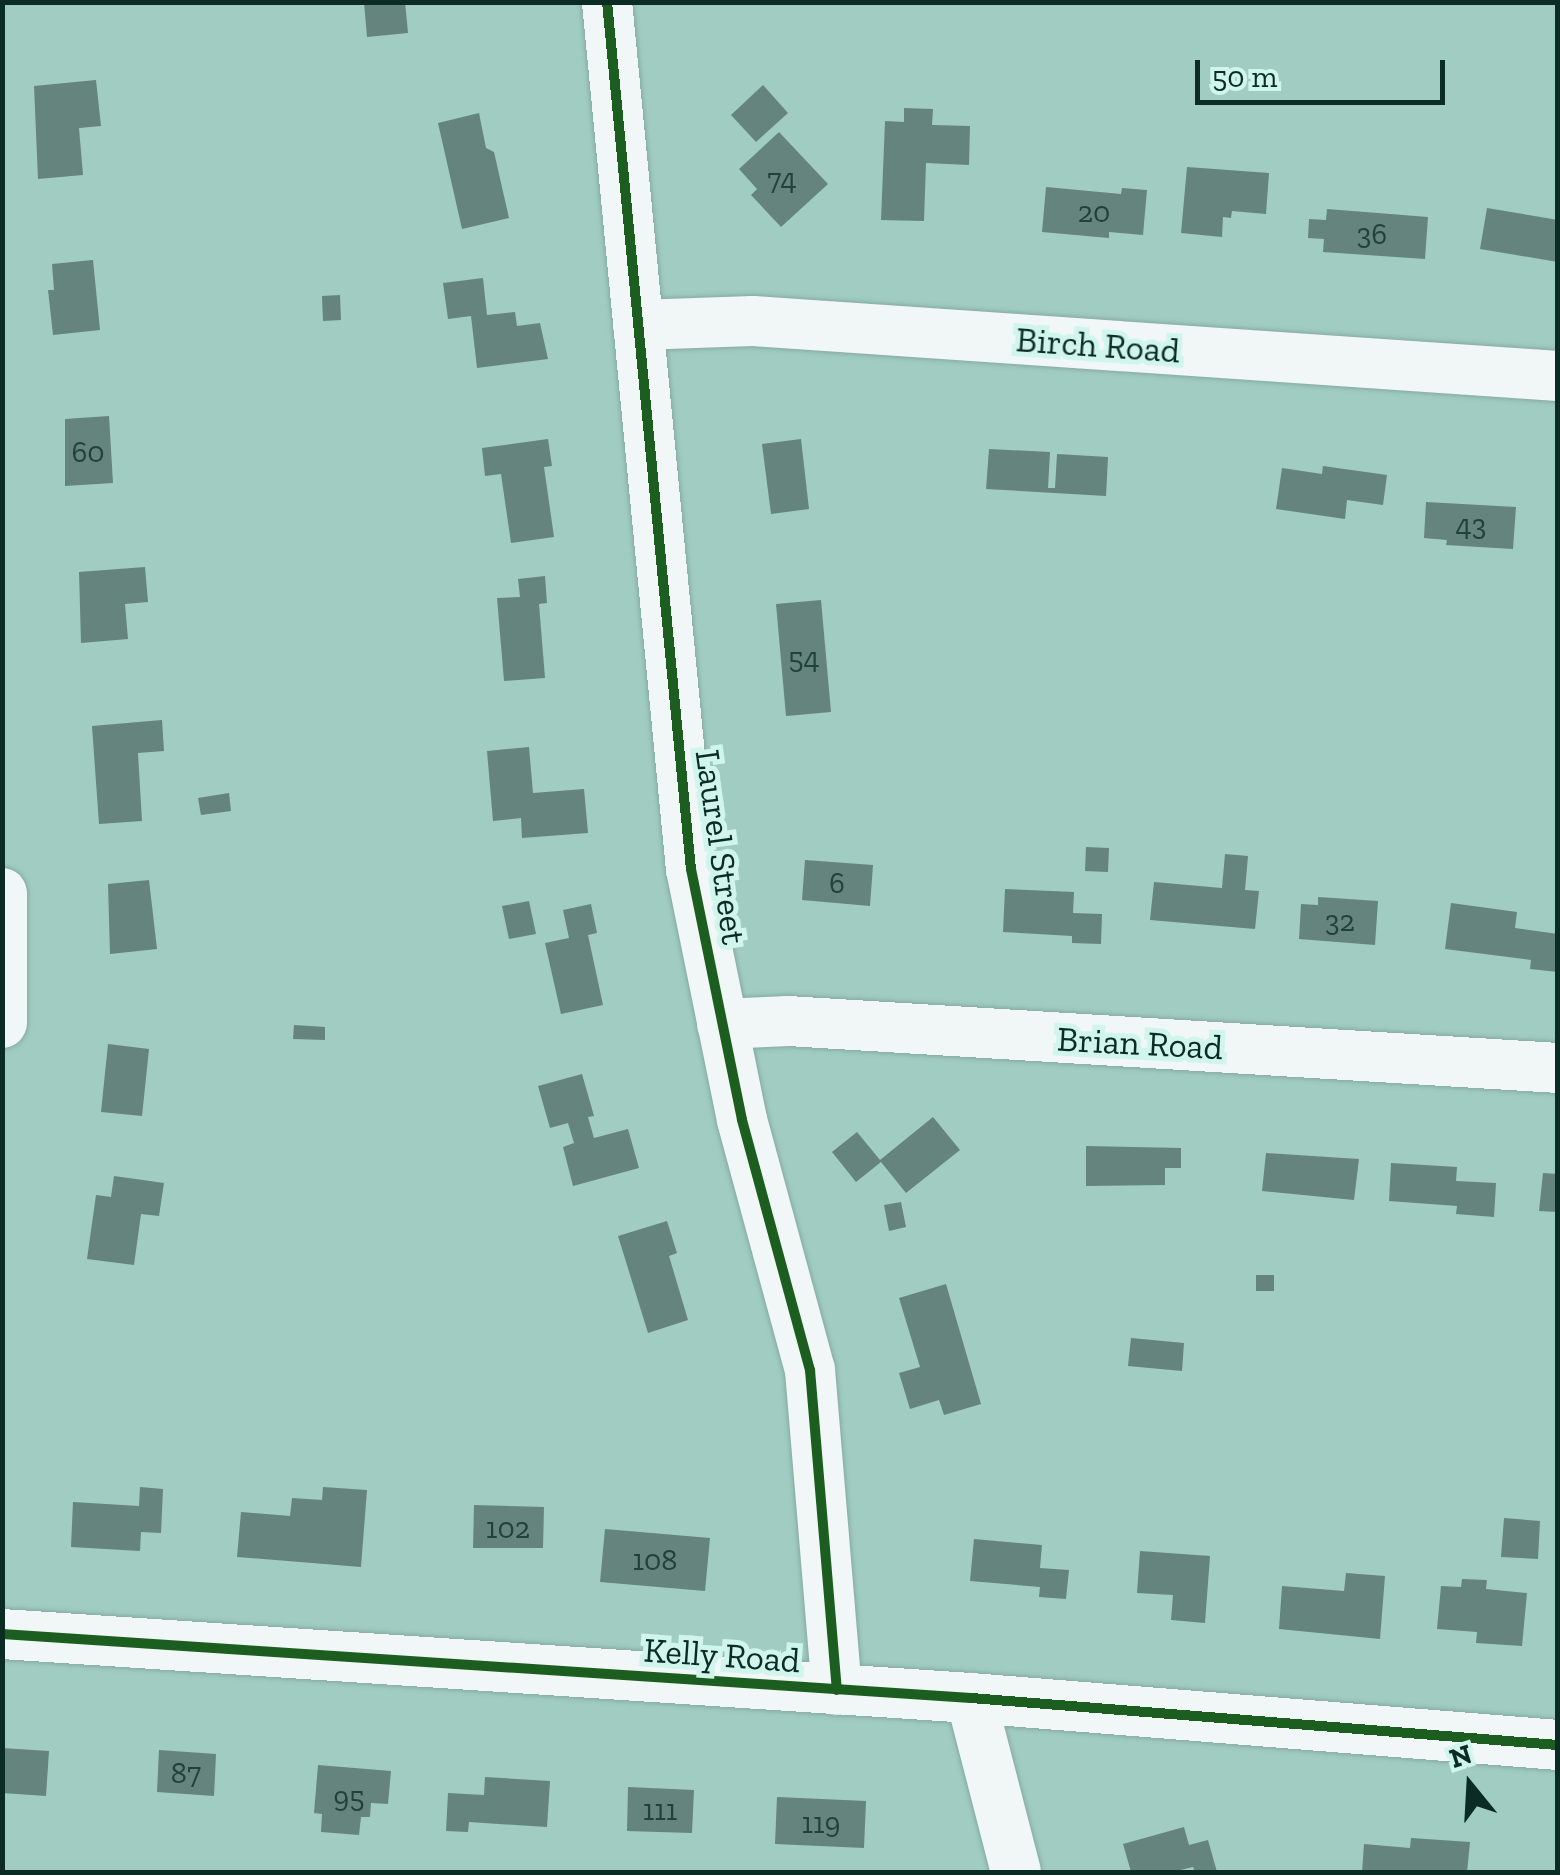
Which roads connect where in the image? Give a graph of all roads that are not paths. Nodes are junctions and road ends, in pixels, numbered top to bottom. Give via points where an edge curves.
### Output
1 (608, 2) edge
2 (638, 326) junction
3 (1558, 376) edge
4 (2, 894) edge
5 (4, 956) edge
6 (2, 1023) edge
7 (722, 1024) junction
8 (1558, 1068) edge
9 (2, 1634) edge
10 (837, 1690) junction
11 (971, 1698) junction
12 (1558, 1745) edge
13 (1016, 1872) edge

1 - 2 street, Laurel Street
2 - 3 street, Birch Road via 753,321
2 - 7 street, Laurel Street via 691,869
4 - 5 street
5 - 6 street
7 - 8 street, Brian Road via 807,1022
7 - 10 street, Laurel Street via 810,1370
9 - 10 street, Kelly Road
10 - 11 street, Kelly Road
11 - 12 street, Kelly Road
11 - 13 street

